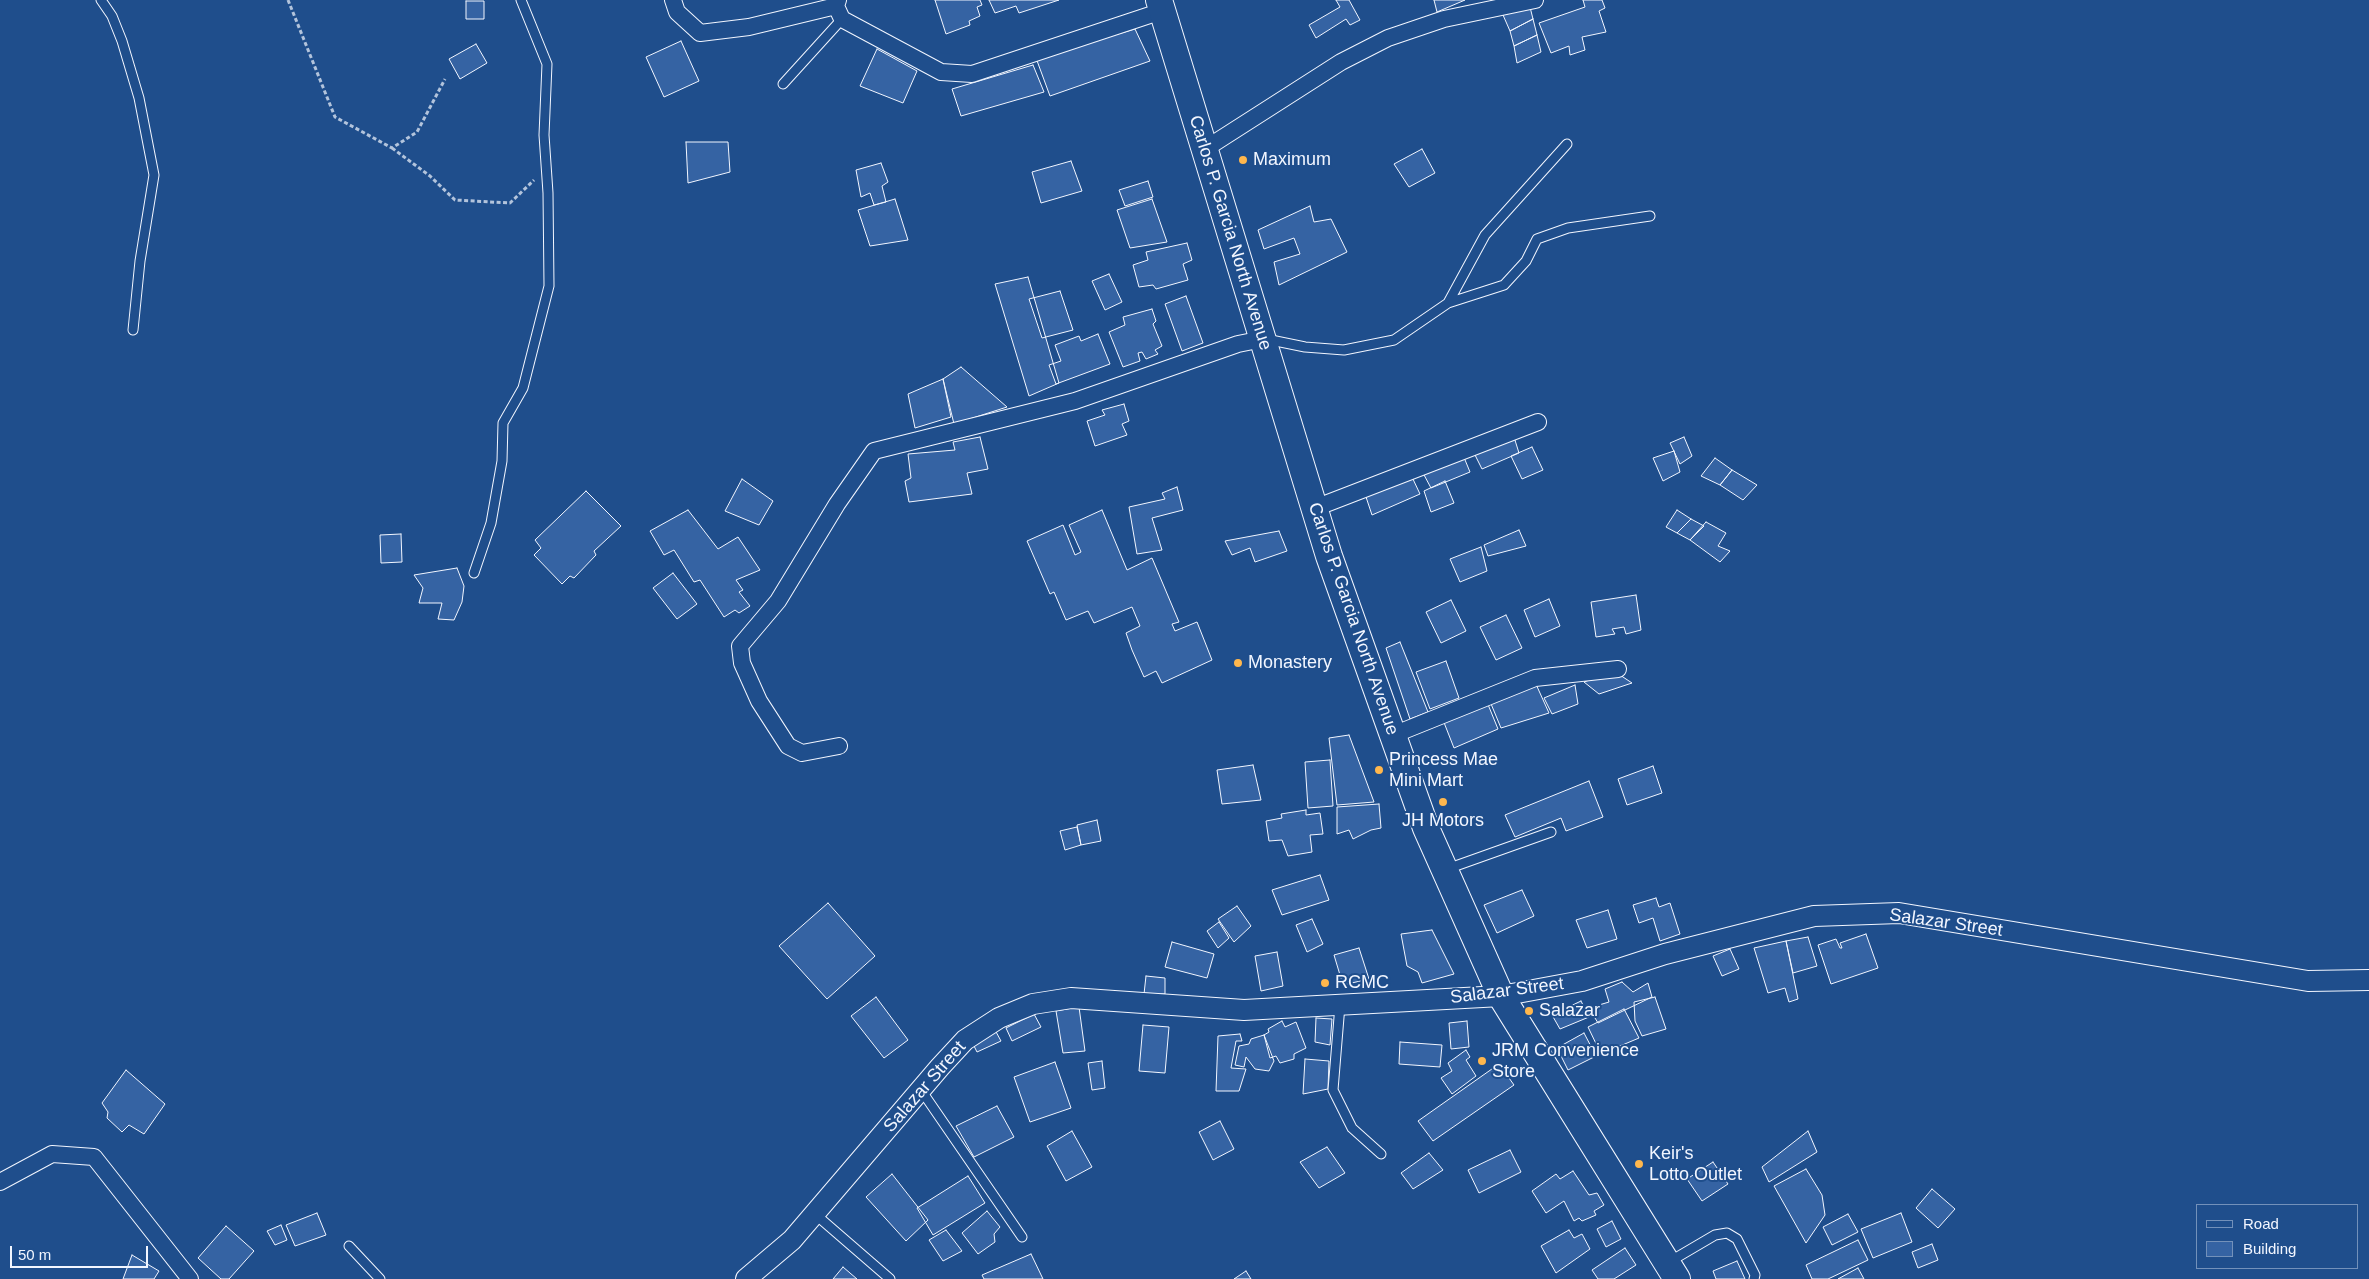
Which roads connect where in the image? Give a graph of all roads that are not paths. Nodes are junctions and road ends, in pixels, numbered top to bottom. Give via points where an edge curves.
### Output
1 (101, 0) edge
2 (521, 0) edge
3 (673, 0) edge
4 (1535, 0) edge
5 (1160, 6) edge
6 (838, 8) edge
7 (783, 84) dead end
8 (1567, 144) dead end
9 (1205, 149) junction
10 (1650, 216) dead end
11 (1448, 303) junction
12 (133, 330) dead end
13 (1263, 339) junction
14 (1538, 422) dead end
15 (1314, 508) junction
16 (474, 573) dead end
17 (1618, 669) dead end
18 (1392, 735) junction
19 (839, 746) dead end
20 (1551, 832) dead end
21 (1444, 870) junction
22 (2369, 980) edge
23 (1501, 996) junction
24 (1340, 1005) junction
25 (921, 1090) junction
26 (1381, 1154) dead end
27 (0, 1182) edge
28 (815, 1214) junction
29 (1022, 1237) dead end
30 (349, 1246) dead end
31 (1672, 1271) edge
32 (190, 1279) edge
33 (380, 1279) edge
34 (746, 1279) edge
35 (890, 1279) edge
36 (1754, 1279) edge

1 - 12 lane via 112,16 139,98 154,175
2 - 16 lane via 547,64 545,169 549,286 523,388 503,423 502,461 491,523
3 - 6 street via 677,12 700,33 749,27
4 - 9 street via 1444,18 1388,38 1341,62
5 - 6 street via 972,74 940,72
5 - 9 main road, Carlos P. Garcia North Avenue
6 - 7 lane
8 - 11 lane via 1485,234
9 - 13 main road, Carlos P. Garcia North Avenue
10 - 11 lane via 1568,228 1537,239 1526,261 1504,285
11 - 13 lane via 1394,340 1344,350
13 - 15 main road, Carlos P. Garcia North Avenue
13 - 19 street via 1238,344 1075,401 874,451 837,504 778,601 740,646 742,663 759,701 788,746 802,753
14 - 15 street
15 - 18 main road, Carlos P. Garcia North Avenue
17 - 18 street via 1535,678
18 - 21 main road, Carlos P. Garcia North Avenue
20 - 21 lane
21 - 23 main road, Carlos P. Garcia North Avenue
22 - 23 street, Salazar Street via 2308,980 1900,912 1814,916 1665,954 1582,981
23 - 24 street, Salazar Street
23 - 31 main road, Carlos P. Garcia North Avenue
24 - 25 street, Salazar Street via 1244,1010 1071,998 1033,1004 999,1018 965,1040
24 - 26 lane via 1333,1090 1352,1128
25 - 28 street, Salazar Street
25 - 29 lane
27 - 32 street via 52,1154 94,1157
28 - 34 street, Salazar Street via 792,1240
28 - 35 lane
30 - 33 lane
31 - 36 lane via 1715,1235 1727,1233 1737,1240 1755,1275

